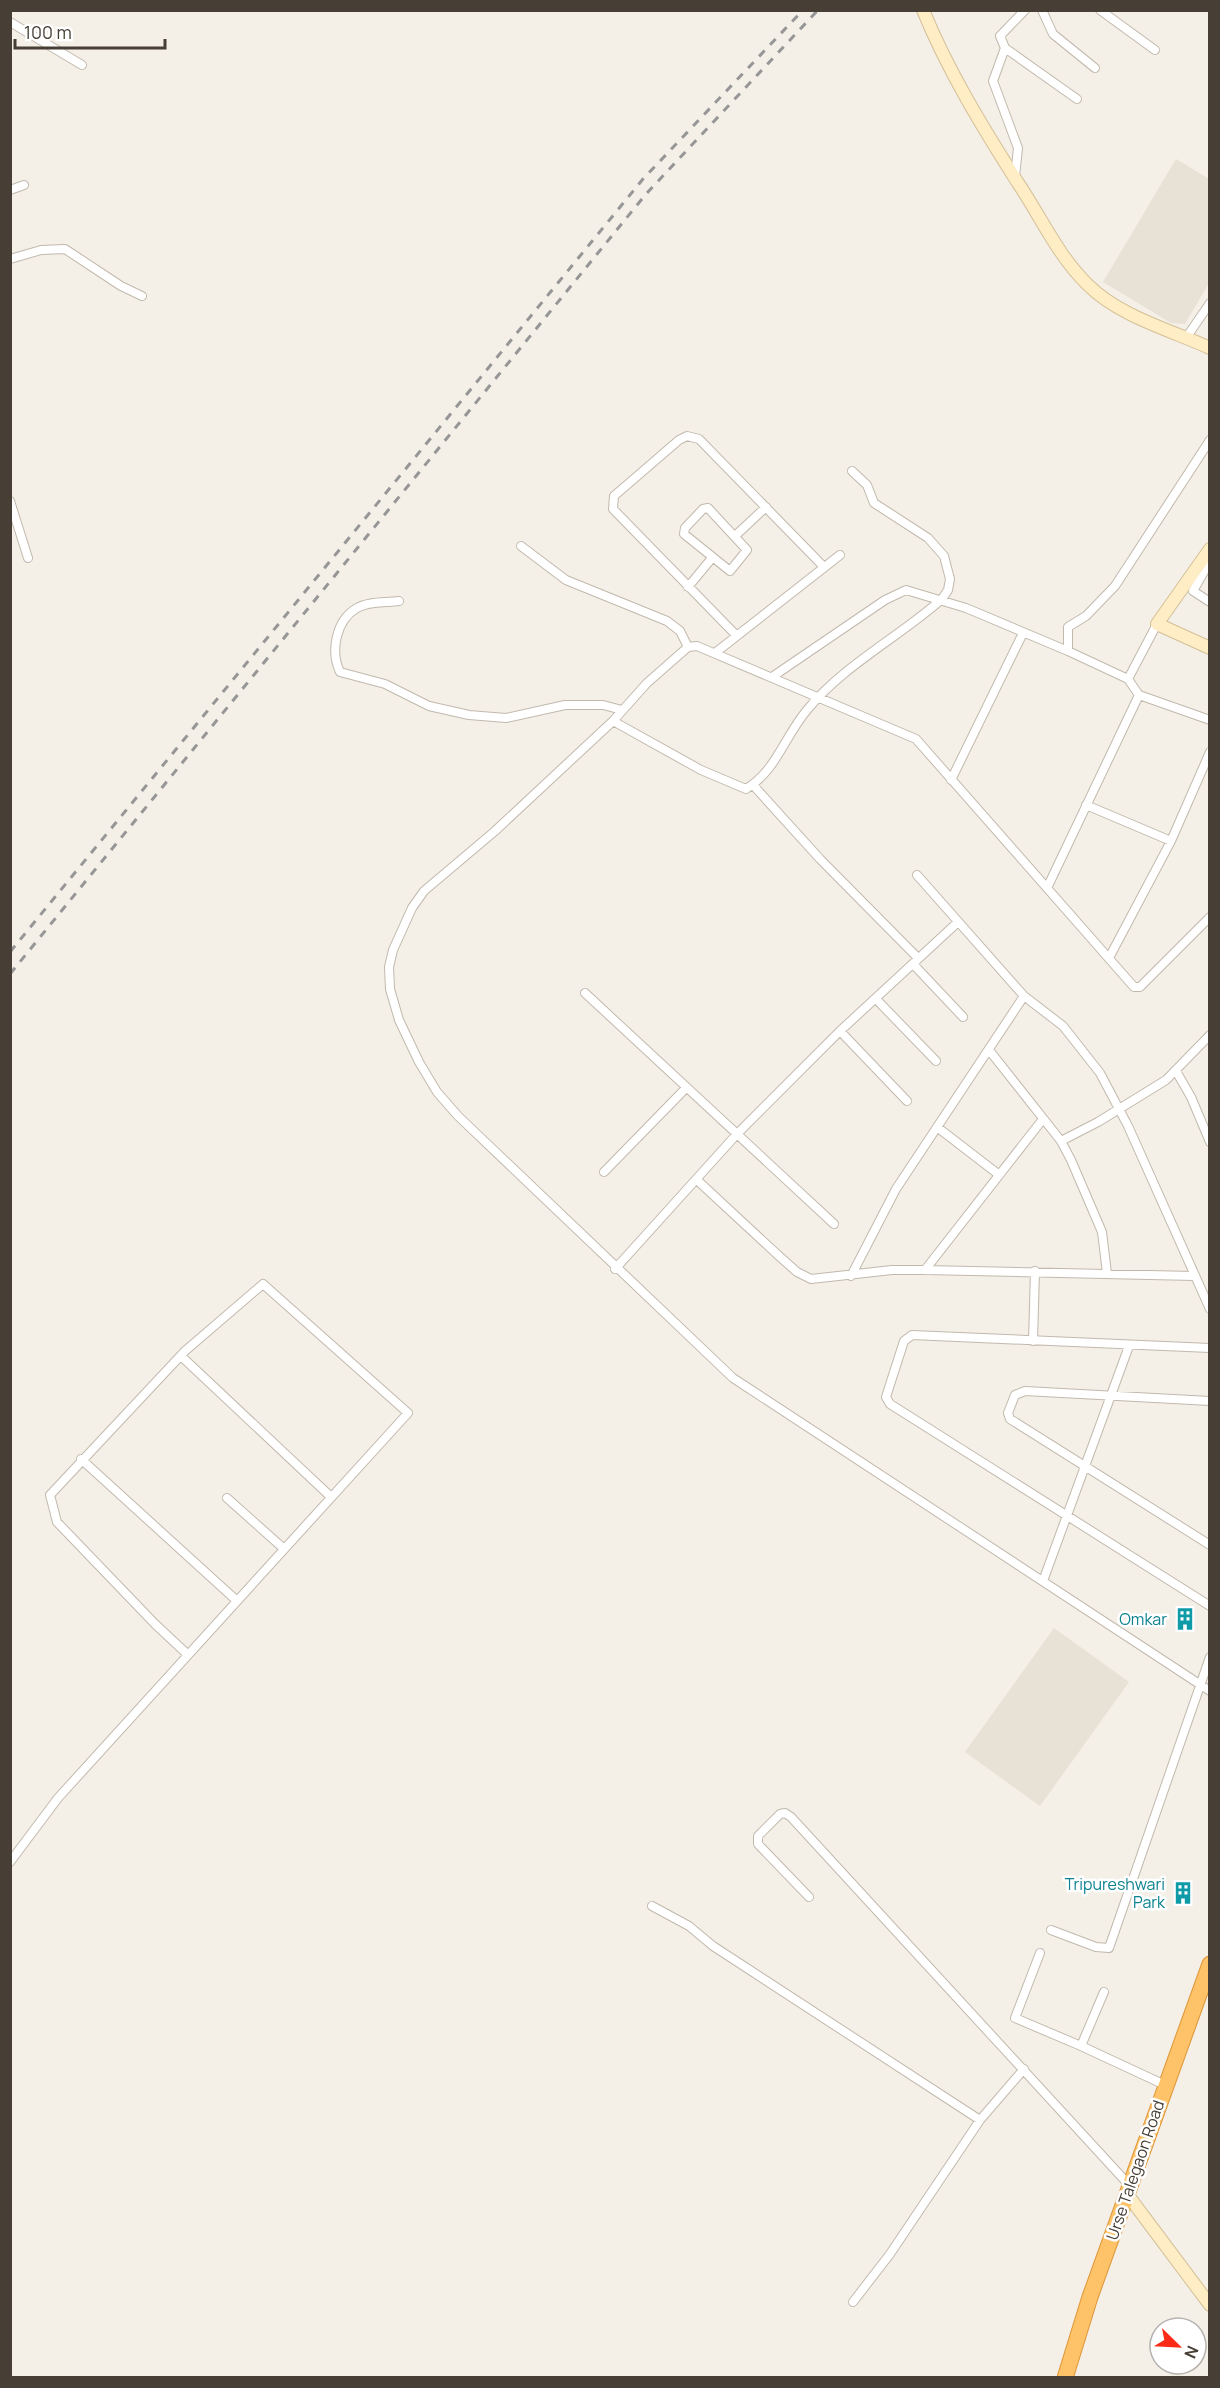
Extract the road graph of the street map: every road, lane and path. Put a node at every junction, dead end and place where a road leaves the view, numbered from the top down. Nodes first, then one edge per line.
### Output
1 (923, 10) edge
2 (929, 10) edge
3 (1025, 10) edge
4 (1042, 10) edge
5 (1100, 10) edge
6 (10, 22) edge
7 (1005, 48) junction
8 (1155, 50) dead end
9 (82, 65) dead end
10 (1095, 68) dead end
11 (1077, 99) dead end
12 (1017, 179) junction
13 (24, 185) dead end
14 (10, 190) edge
15 (10, 259) edge
16 (142, 296) dead end
17 (1209, 303) edge
18 (1186, 338) junction
19 (1209, 348) edge
20 (1209, 440) edge
21 (852, 471) dead end
22 (10, 501) edge
23 (766, 507) junction
24 (735, 536) junction
25 (521, 546) dead end
26 (1209, 549) edge
27 (840, 555) dead end
28 (28, 558) dead end
29 (712, 558) junction
30 (1209, 561) edge
31 (824, 567) junction
32 (688, 587) junction
33 (942, 599) junction
34 (399, 602) dead end
35 (1209, 602) edge
36 (1157, 624) junction
37 (1023, 633) junction
38 (736, 635) junction
39 (688, 647) junction
40 (1209, 648) edge
41 (1068, 651) junction
42 (715, 653) junction
43 (772, 677) junction
44 (1128, 679) junction
45 (1139, 695) junction
46 (820, 696) junction
47 (622, 710) junction
48 (1209, 720) edge
49 (613, 721) junction
50 (1209, 752) edge
51 (951, 780) junction
52 (753, 784) junction
53 (1086, 805) junction
54 (1171, 841) junction
55 (917, 875) dead end
56 (1048, 886) junction
57 (1209, 917) edge
58 (958, 922) junction
59 (1109, 958) junction
60 (916, 961) junction
61 (585, 993) dead end
62 (1024, 996) junction
63 (876, 999) junction
64 (963, 1017) dead end
65 (840, 1031) junction
66 (1209, 1035) edge
67 (988, 1050) junction
68 (936, 1061) dead end
69 (1176, 1071) junction
70 (686, 1088) junction
71 (907, 1101) dead end
72 (1119, 1109) junction
73 (1043, 1119) junction
74 (937, 1126) junction
75 (737, 1134) junction
76 (1061, 1141) junction
77 (1209, 1142) edge
78 (604, 1172) dead end
79 (999, 1174) junction
80 (698, 1180) junction
81 (834, 1224) dead end
82 (615, 1269) junction
83 (925, 1270) junction
84 (1035, 1271) junction
85 (1107, 1273) junction
86 (1194, 1275) junction
87 (851, 1276) junction
88 (1209, 1309) edge
89 (1033, 1341) junction
90 (1129, 1346) junction
91 (1209, 1348) edge
92 (181, 1356) junction
93 (1111, 1397) junction
94 (1209, 1401) edge
95 (81, 1459) junction
96 (1085, 1467) junction
97 (330, 1496) junction
98 (227, 1498) dead end
99 (1067, 1516) junction
100 (1209, 1545) edge
101 (283, 1548) junction
102 (1043, 1581) junction
103 (236, 1600) junction
104 (1209, 1606) edge
105 (186, 1653) junction
106 (1209, 1657) edge
107 (1200, 1685) junction
108 (1209, 1691) edge
109 (10, 1862) edge
110 (809, 1897) dead end
111 (652, 1906) dead end
112 (1051, 1930) dead end
113 (1040, 1953) dead end
114 (1209, 1964) edge
115 (1104, 1992) dead end
116 (1082, 2046) junction
117 (1024, 2069) junction
118 (1165, 2085) junction
119 (980, 2120) junction
120 (1128, 2190) junction
121 (853, 2302) dead end
122 (1209, 2305) edge
123 (1065, 2378) edge

1 - 12 street
2 - 12 street
3 - 7 street
4 - 10 street
5 - 8 street
6 - 9 street
7 - 11 street
7 - 12 street
12 - 18 street
13 - 14 street
15 - 16 street
17 - 18 street
18 - 19 street
20 - 41 street
21 - 33 street
22 - 28 street
23 - 24 street
23 - 31 street
23 - 32 street
24 - 29 street
24 - 29 street
25 - 39 street
26 - 36 street
27 - 31 street
29 - 32 street
30 - 35 street
31 - 38 street
32 - 38 street
33 - 37 street
33 - 43 street
33 - 46 street
34 - 47 street
36 - 40 street
36 - 44 street
37 - 41 street
37 - 51 street
38 - 42 street
39 - 42 street
39 - 47 street
41 - 44 street
42 - 43 street
43 - 46 street
44 - 45 street
45 - 48 street
45 - 53 street
46 - 51 street
46 - 52 street
47 - 49 street
49 - 52 street
49 - 82 street
50 - 54 street
51 - 56 street
52 - 60 street
53 - 54 street
53 - 56 street
54 - 59 street
55 - 58 street
56 - 59 street
57 - 59 street
58 - 60 street
58 - 62 street
60 - 63 street
60 - 64 street
61 - 70 street
62 - 67 street
62 - 72 street
63 - 65 street
63 - 68 street
65 - 71 street
65 - 75 street
66 - 69 street
67 - 73 street
67 - 74 street
69 - 72 street
69 - 77 street
70 - 75 street
70 - 78 street
72 - 76 street
72 - 86 street
73 - 76 street
73 - 79 street
74 - 79 street
74 - 87 street
75 - 80 street
75 - 81 street
76 - 85 street
79 - 83 street
80 - 82 street
80 - 87 street
82 - 102 street
83 - 84 street
83 - 87 street
84 - 85 street
84 - 89 street
85 - 86 street
86 - 88 street
89 - 90 street
89 - 99 street
90 - 91 street
90 - 93 street
92 - 95 street
92 - 97 street
92 - 97 street
93 - 94 street
93 - 96 street
93 - 96 street
95 - 103 street
95 - 105 street
96 - 99 street
96 - 100 street
97 - 101 street
98 - 101 street
99 - 102 street
99 - 104 street
101 - 103 street
102 - 107 street
103 - 105 street
105 - 109 street
106 - 107 street
107 - 108 street
107 - 112 street
110 - 117 street
111 - 119 street
113 - 116 street
114 - 118 highway, Urse Talegaon Road
115 - 116 street
116 - 118 street
117 - 119 street
117 - 120 street
118 - 120 highway, Urse Talegaon Road
119 - 121 street
120 - 122 street
120 - 123 highway, Urse Talegaon Road

